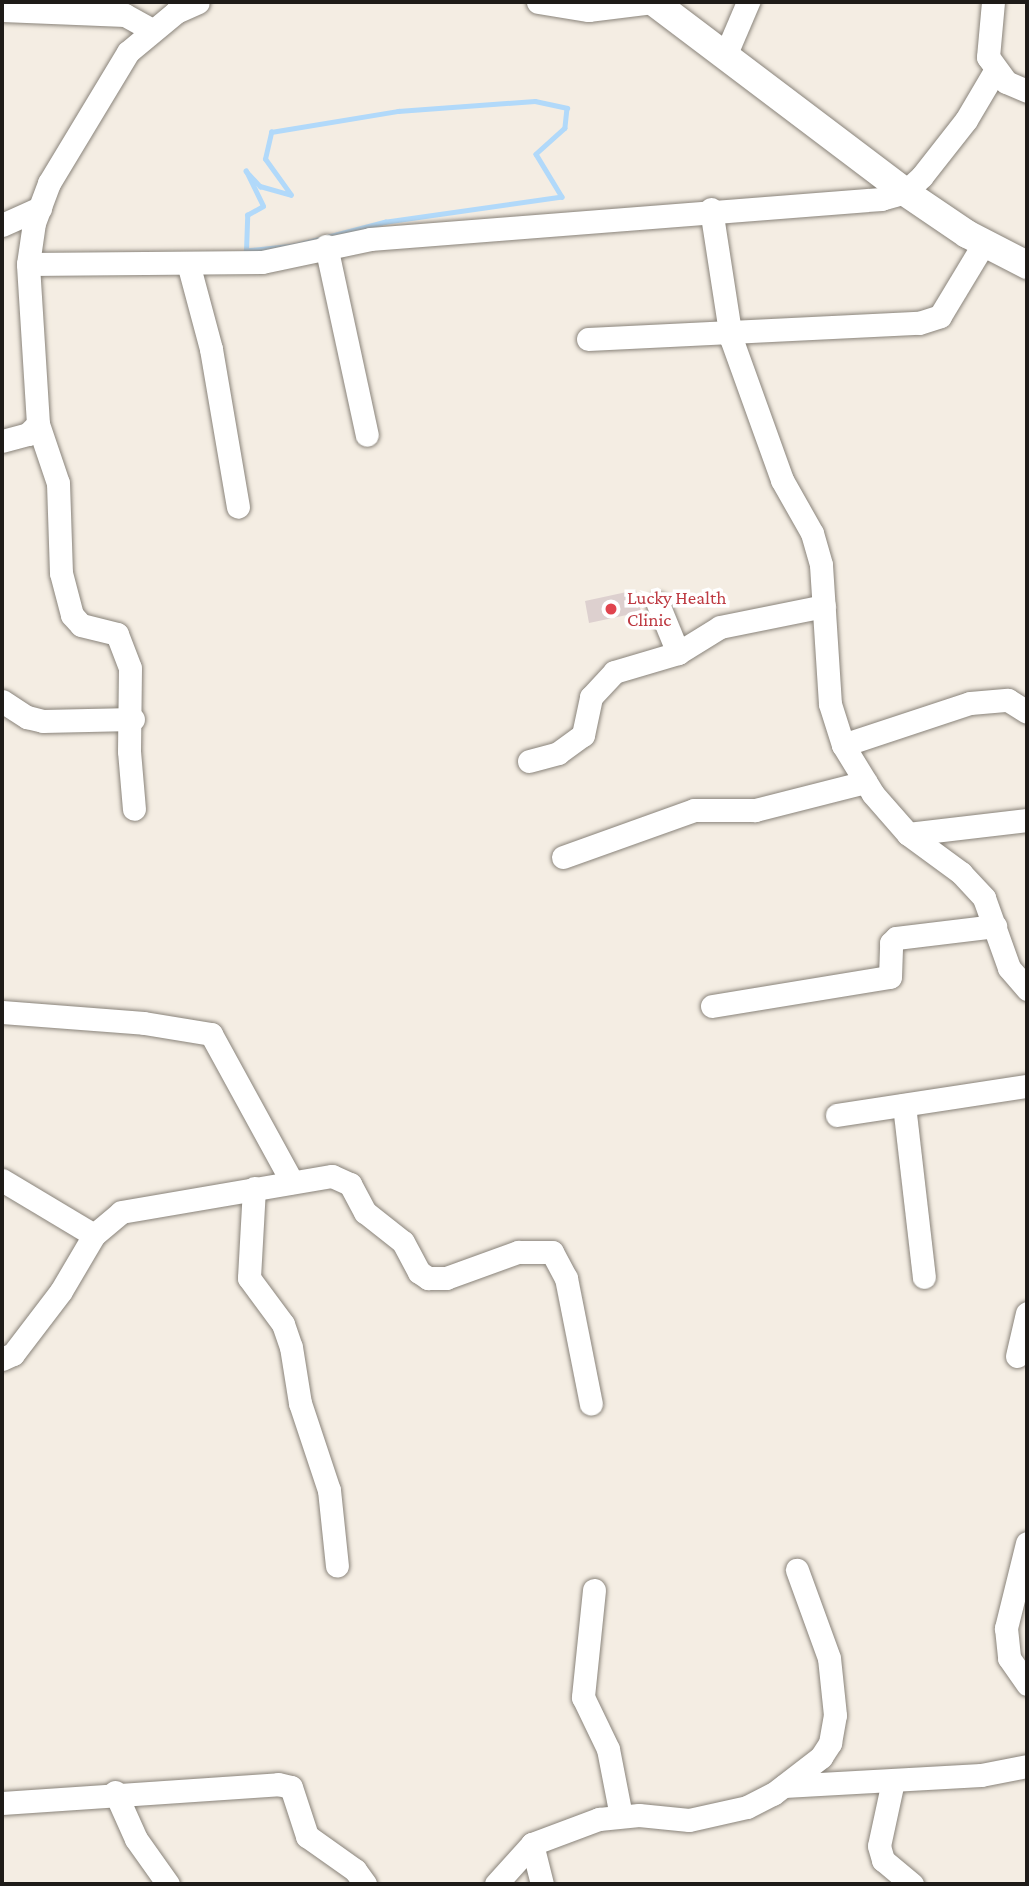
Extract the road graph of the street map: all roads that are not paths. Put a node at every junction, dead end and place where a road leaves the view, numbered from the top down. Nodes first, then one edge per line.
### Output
1 (198, 2) edge
2 (538, 2) edge
3 (654, 2) edge
4 (748, 2) edge
5 (993, 2) edge
6 (2, 10) edge
7 (152, 30) junction
8 (725, 56) junction
9 (995, 71) junction
10 (1027, 92) edge
11 (905, 192) junction
12 (40, 208) junction
13 (710, 209) junction
14 (2, 225) edge
15 (984, 243) junction
16 (326, 246) junction
17 (188, 263) junction
18 (27, 264) junction
19 (1027, 265) edge
20 (729, 330) junction
21 (587, 338) dead end
22 (38, 424) junction
23 (367, 435) dead end
24 (2, 441) edge
25 (238, 507) dead end
26 (658, 604) dead end
27 (824, 606) junction
28 (678, 653) junction
29 (2, 701) edge
30 (1027, 712) edge
31 (133, 719) junction
32 (843, 745) junction
33 (529, 761) dead end
34 (866, 782) junction
35 (134, 809) dead end
36 (1027, 820) edge
37 (908, 834) junction
38 (563, 858) dead end
39 (995, 926) junction
40 (1027, 989) edge
41 (712, 1006) dead end
42 (2, 1012) edge
43 (1027, 1086) edge
44 (904, 1105) junction
45 (837, 1115) dead end
46 (2, 1180) edge
47 (292, 1182) junction
48 (254, 1188) junction
49 (94, 1234) junction
50 (924, 1277) dead end
51 (1027, 1313) edge
52 (1017, 1356) dead end
53 (2, 1359) edge
54 (591, 1404) dead end
55 (1027, 1543) edge
56 (337, 1566) dead end
57 (797, 1570) dead end
58 (594, 1590) dead end
59 (1027, 1684) edge
60 (1027, 1766) edge
61 (893, 1781) junction
62 (784, 1786) junction
63 (115, 1792) junction
64 (2, 1803) edge
65 (621, 1816) junction
66 (532, 1844) junction
67 (168, 1884) edge
68 (365, 1884) edge
69 (496, 1884) edge
70 (542, 1884) edge
71 (912, 1884) edge

1 - 7 street
2 - 3 street
3 - 8 main road
4 - 8 street
5 - 9 street
6 - 7 street
7 - 12 street
8 - 11 main road
9 - 10 street
9 - 11 street
11 - 13 street
11 - 15 main road
12 - 14 street
12 - 18 street
13 - 16 street
13 - 20 street
15 - 19 main road
15 - 20 street
16 - 17 street
16 - 23 street
17 - 18 street
17 - 25 street
18 - 22 street
20 - 21 street
20 - 27 street
22 - 24 street
22 - 31 street
26 - 28 street
27 - 28 street
27 - 32 street
28 - 33 street
29 - 31 street
30 - 32 street
31 - 35 street
32 - 34 street
34 - 37 street
34 - 38 street
36 - 37 street
37 - 39 street
39 - 40 street
39 - 41 street
42 - 47 street
43 - 44 street
44 - 45 street
44 - 50 street
46 - 49 street
47 - 48 street
47 - 54 street
48 - 49 street
48 - 56 street
49 - 53 street
51 - 52 street
55 - 59 street
57 - 62 street
58 - 65 street
60 - 61 street
61 - 62 street
61 - 71 street
62 - 65 street
63 - 64 street
63 - 67 street
63 - 68 street
65 - 66 street
66 - 69 street
66 - 70 street

